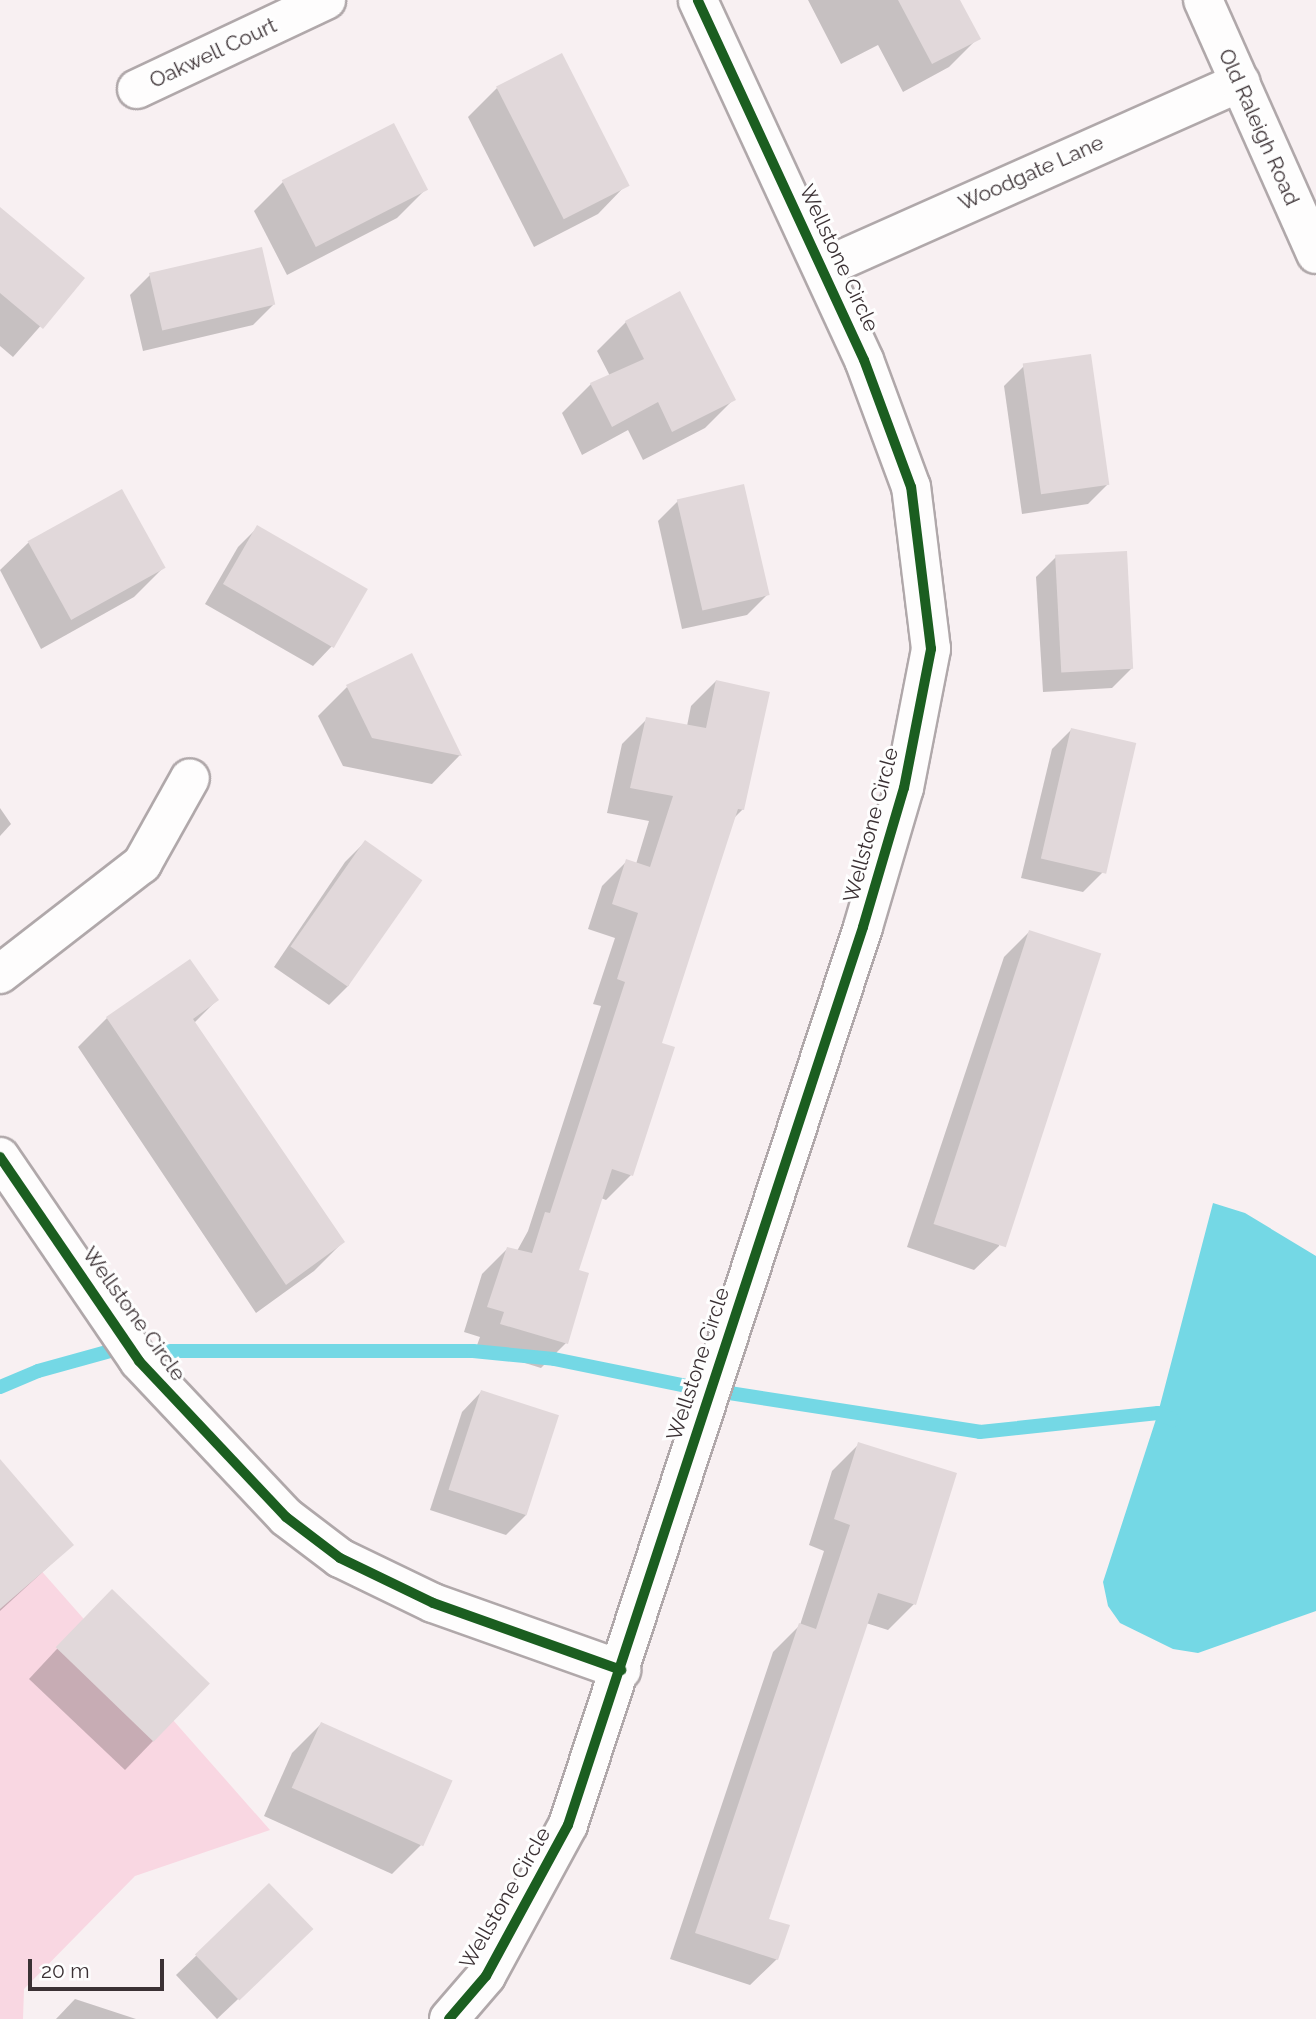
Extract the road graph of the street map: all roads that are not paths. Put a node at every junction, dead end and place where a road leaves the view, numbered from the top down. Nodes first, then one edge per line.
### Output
1 (326, 0) edge
2 (698, 0) edge
3 (1203, 0) edge
4 (1240, 82) junction
5 (137, 89) dead end
6 (1316, 254) edge
7 (823, 268) junction
8 (190, 778) dead end
9 (0, 974) edge
10 (0, 1157) edge
11 (621, 1670) junction
12 (449, 2019) edge

1 - 5 street, Oakwell Court
2 - 7 street, Wellstone Circle
3 - 4 street, Old Raleigh Road
4 - 6 street, Old Raleigh Road
4 - 7 street, Woodgate Lane
7 - 11 street, Wellstone Circle
8 - 9 street
10 - 11 street, Wellstone Circle
11 - 12 street, Wellstone Circle

